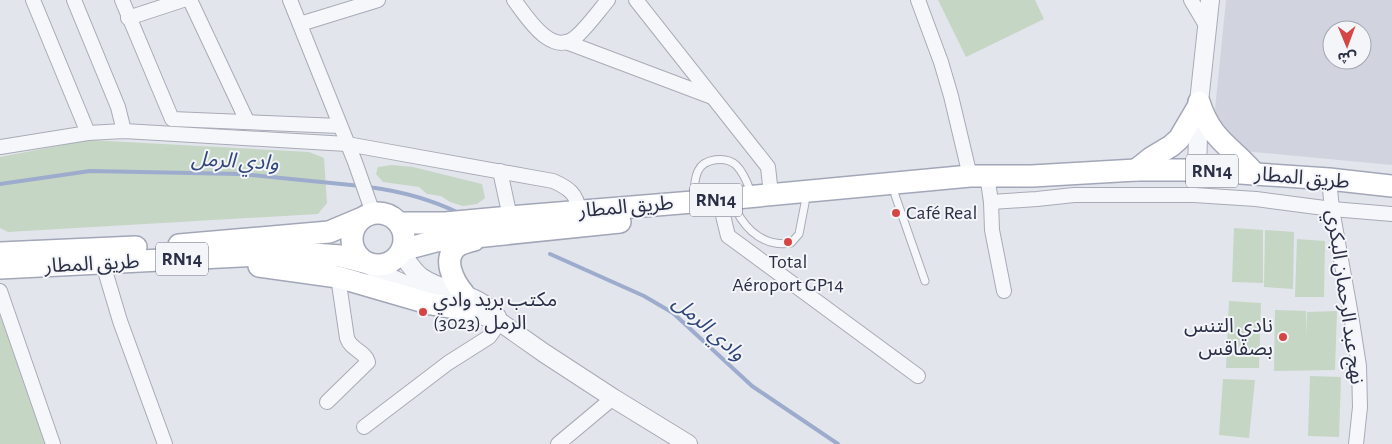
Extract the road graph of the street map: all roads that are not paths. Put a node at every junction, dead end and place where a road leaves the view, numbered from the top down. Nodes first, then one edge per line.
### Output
1 (34, 0) edge
2 (74, 0) edge
3 (122, 0) edge
4 (183, 0) edge
5 (190, 0) edge
6 (290, 0) edge
7 (378, 0) edge
8 (514, 0) edge
9 (608, 0) edge
10 (636, 0) edge
11 (918, 0) edge
12 (1191, 0) edge
13 (1210, 0) edge
14 (128, 18) junction
15 (300, 24) junction
16 (1207, 27) junction
17 (566, 42) junction
18 (712, 97) junction
19 (1199, 104) junction
20 (172, 119) junction
21 (247, 121) junction
22 (340, 126) junction
23 (124, 131) junction
24 (88, 133) junction
25 (171, 134) junction
26 (347, 144) junction
27 (0, 147) edge
28 (1136, 170) junction
29 (1197, 170) junction
30 (500, 171) junction
31 (1254, 173) junction
32 (1330, 179) junction
33 (984, 185) junction
34 (1392, 186) edge
35 (895, 195) junction
36 (693, 202) junction
37 (740, 202) junction
38 (805, 203) junction
39 (1332, 209) junction
40 (579, 211) junction
41 (1392, 214) edge
42 (367, 216) junction
43 (510, 217) junction
44 (399, 223) junction
45 (485, 236) junction
46 (402, 251) junction
47 (0, 252) edge
48 (167, 260) junction
49 (365, 263) junction
50 (103, 264) junction
51 (0, 268) edge
52 (338, 277) junction
53 (925, 281) dead end
54 (0, 291) edge
55 (1004, 291) dead end
56 (466, 302) junction
57 (500, 322) junction
58 (918, 376) dead end
59 (613, 398) junction
60 (327, 402) dead end
61 (364, 427) dead end
62 (680, 442) edge
63 (53, 444) edge
64 (165, 444) edge
65 (558, 444) edge
66 (1356, 444) edge

1 - 24 street
2 - 23 street
3 - 14 street
4 - 14 street
5 - 21 street
6 - 15 street
7 - 15 street
8 - 17 street
9 - 17 street
10 - 18 street
11 - 33 street
12 - 16 street
13 - 16 street
14 - 20 street
15 - 22 street
16 - 19 street
17 - 18 street
18 - 37 street
19 - 28 main road
19 - 29 street
19 - 31 main road
20 - 21 street
20 - 25 street
21 - 22 street
22 - 26 street
23 - 24 street
23 - 25 street
24 - 27 street
25 - 26 street
26 - 30 street
26 - 42 street
28 - 29 main road, طريق المطار / RN14
28 - 33 main road, طريق المطار / RN14
29 - 31 main road, طريق المطار / RN14
30 - 40 street
30 - 43 street
31 - 32 main road, طريق المطار / RN14
32 - 34 main road, طريق المطار / RN14
32 - 39 street, نهج عبد الرحمان البكري
33 - 35 main road, طريق المطار / RN14
33 - 37 main road, طريق المطار / RN14
33 - 39 street
33 - 55 street
35 - 38 main road, طريق المطار / RN14
35 - 53 lane
36 - 37 main road, طريق المطار / RN14
36 - 37 lane
36 - 40 main road, طريق المطار / RN14
37 - 38 main road, طريق المطار / RN14
37 - 38 lane
37 - 45 main road, طريق المطار / RN14
37 - 58 street
39 - 41 street
39 - 66 street, نهج عبد الرحمان البكري
40 - 43 main road, طريق المطار / RN14
42 - 44 main road, RN14
42 - 47 main road, طريق المطار / RN14
42 - 49 main road
43 - 44 main road, طريق المطار / RN14
44 - 46 main road
45 - 46 main road, طريق المطار / RN14
45 - 56 main road
46 - 49 main road, RN14
46 - 56 street
48 - 49 main road, طريق المطار / RN14
48 - 50 main road, طريق المطار / RN14
48 - 52 main road
49 - 56 street
50 - 51 main road, طريق المطار / RN14
50 - 64 street
52 - 56 main road
52 - 60 street
54 - 63 street
56 - 57 street
57 - 59 street
57 - 61 street
59 - 62 street
59 - 65 street

